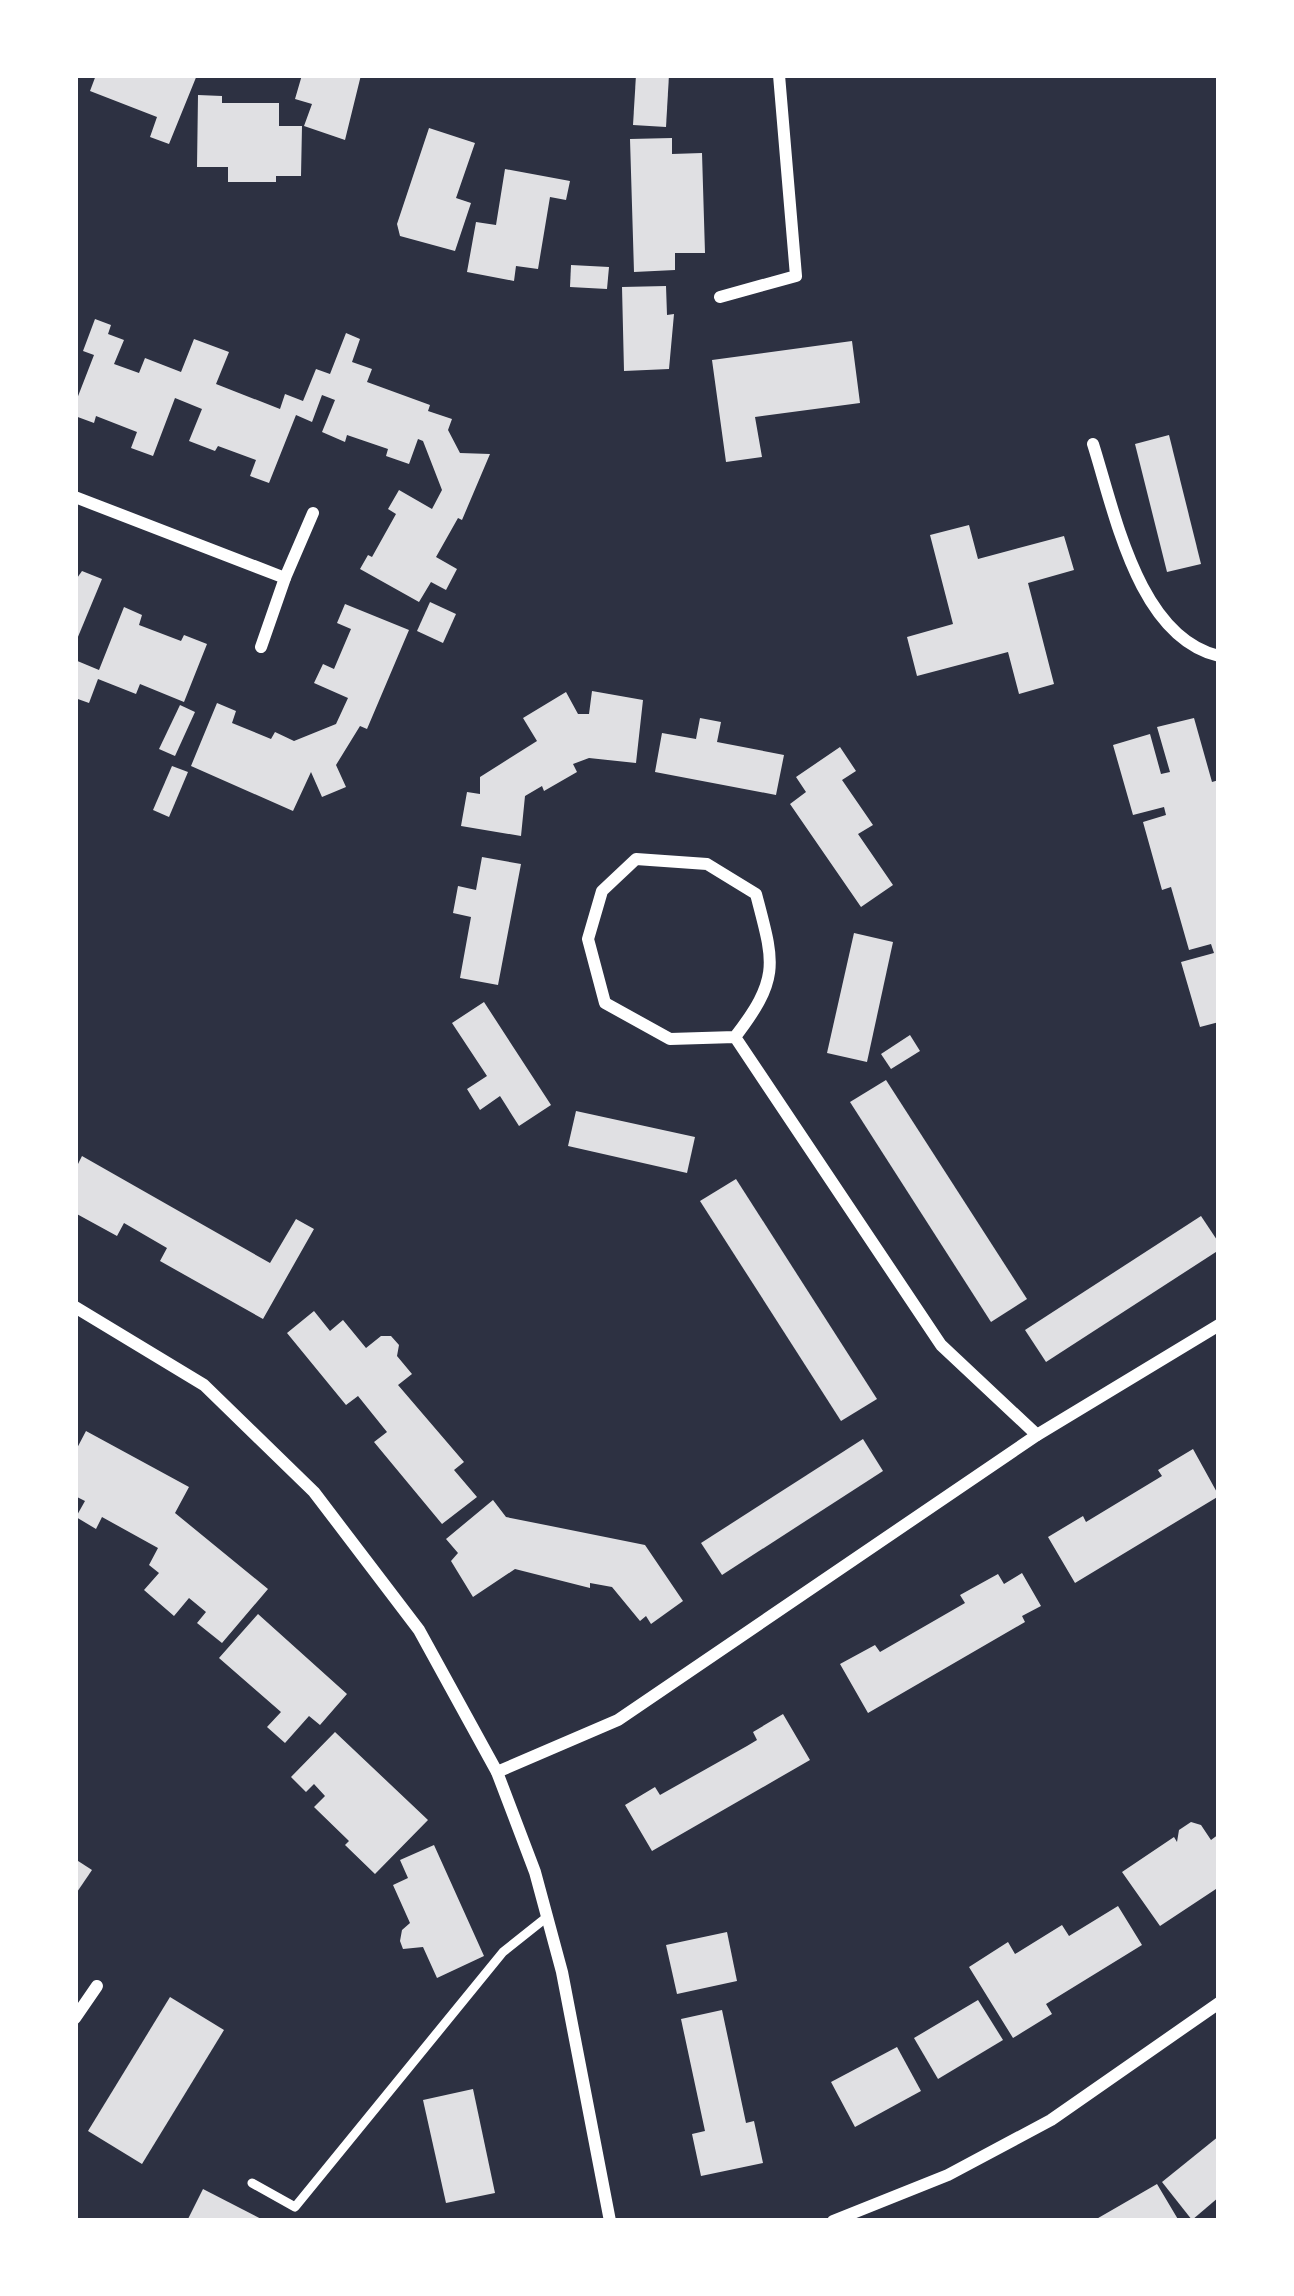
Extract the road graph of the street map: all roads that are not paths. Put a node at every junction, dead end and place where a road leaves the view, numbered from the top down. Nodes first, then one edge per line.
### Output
1 (779, 75) edge
2 (720, 297) dead end
3 (1093, 444) dead end
4 (75, 497) edge
5 (313, 513) dead end
6 (285, 578) junction
7 (261, 647) dead end
8 (1219, 656) edge
9 (735, 1036) junction
10 (75, 1307) edge
11 (1219, 1325) edge
12 (1037, 1435) junction
13 (497, 1772) junction
14 (547, 1917) junction
15 (97, 1986) dead end
16 (1219, 2003) edge
17 (75, 2018) edge
18 (252, 2183) dead end
19 (610, 2221) edge
20 (832, 2221) edge

1 - 2 street
3 - 8 street
4 - 6 street
5 - 6 street
6 - 7 street
9 - 9 street
9 - 12 street
10 - 13 street
11 - 12 street
12 - 13 street
13 - 14 street
14 - 18 lane
14 - 19 street
15 - 17 street
16 - 20 street

